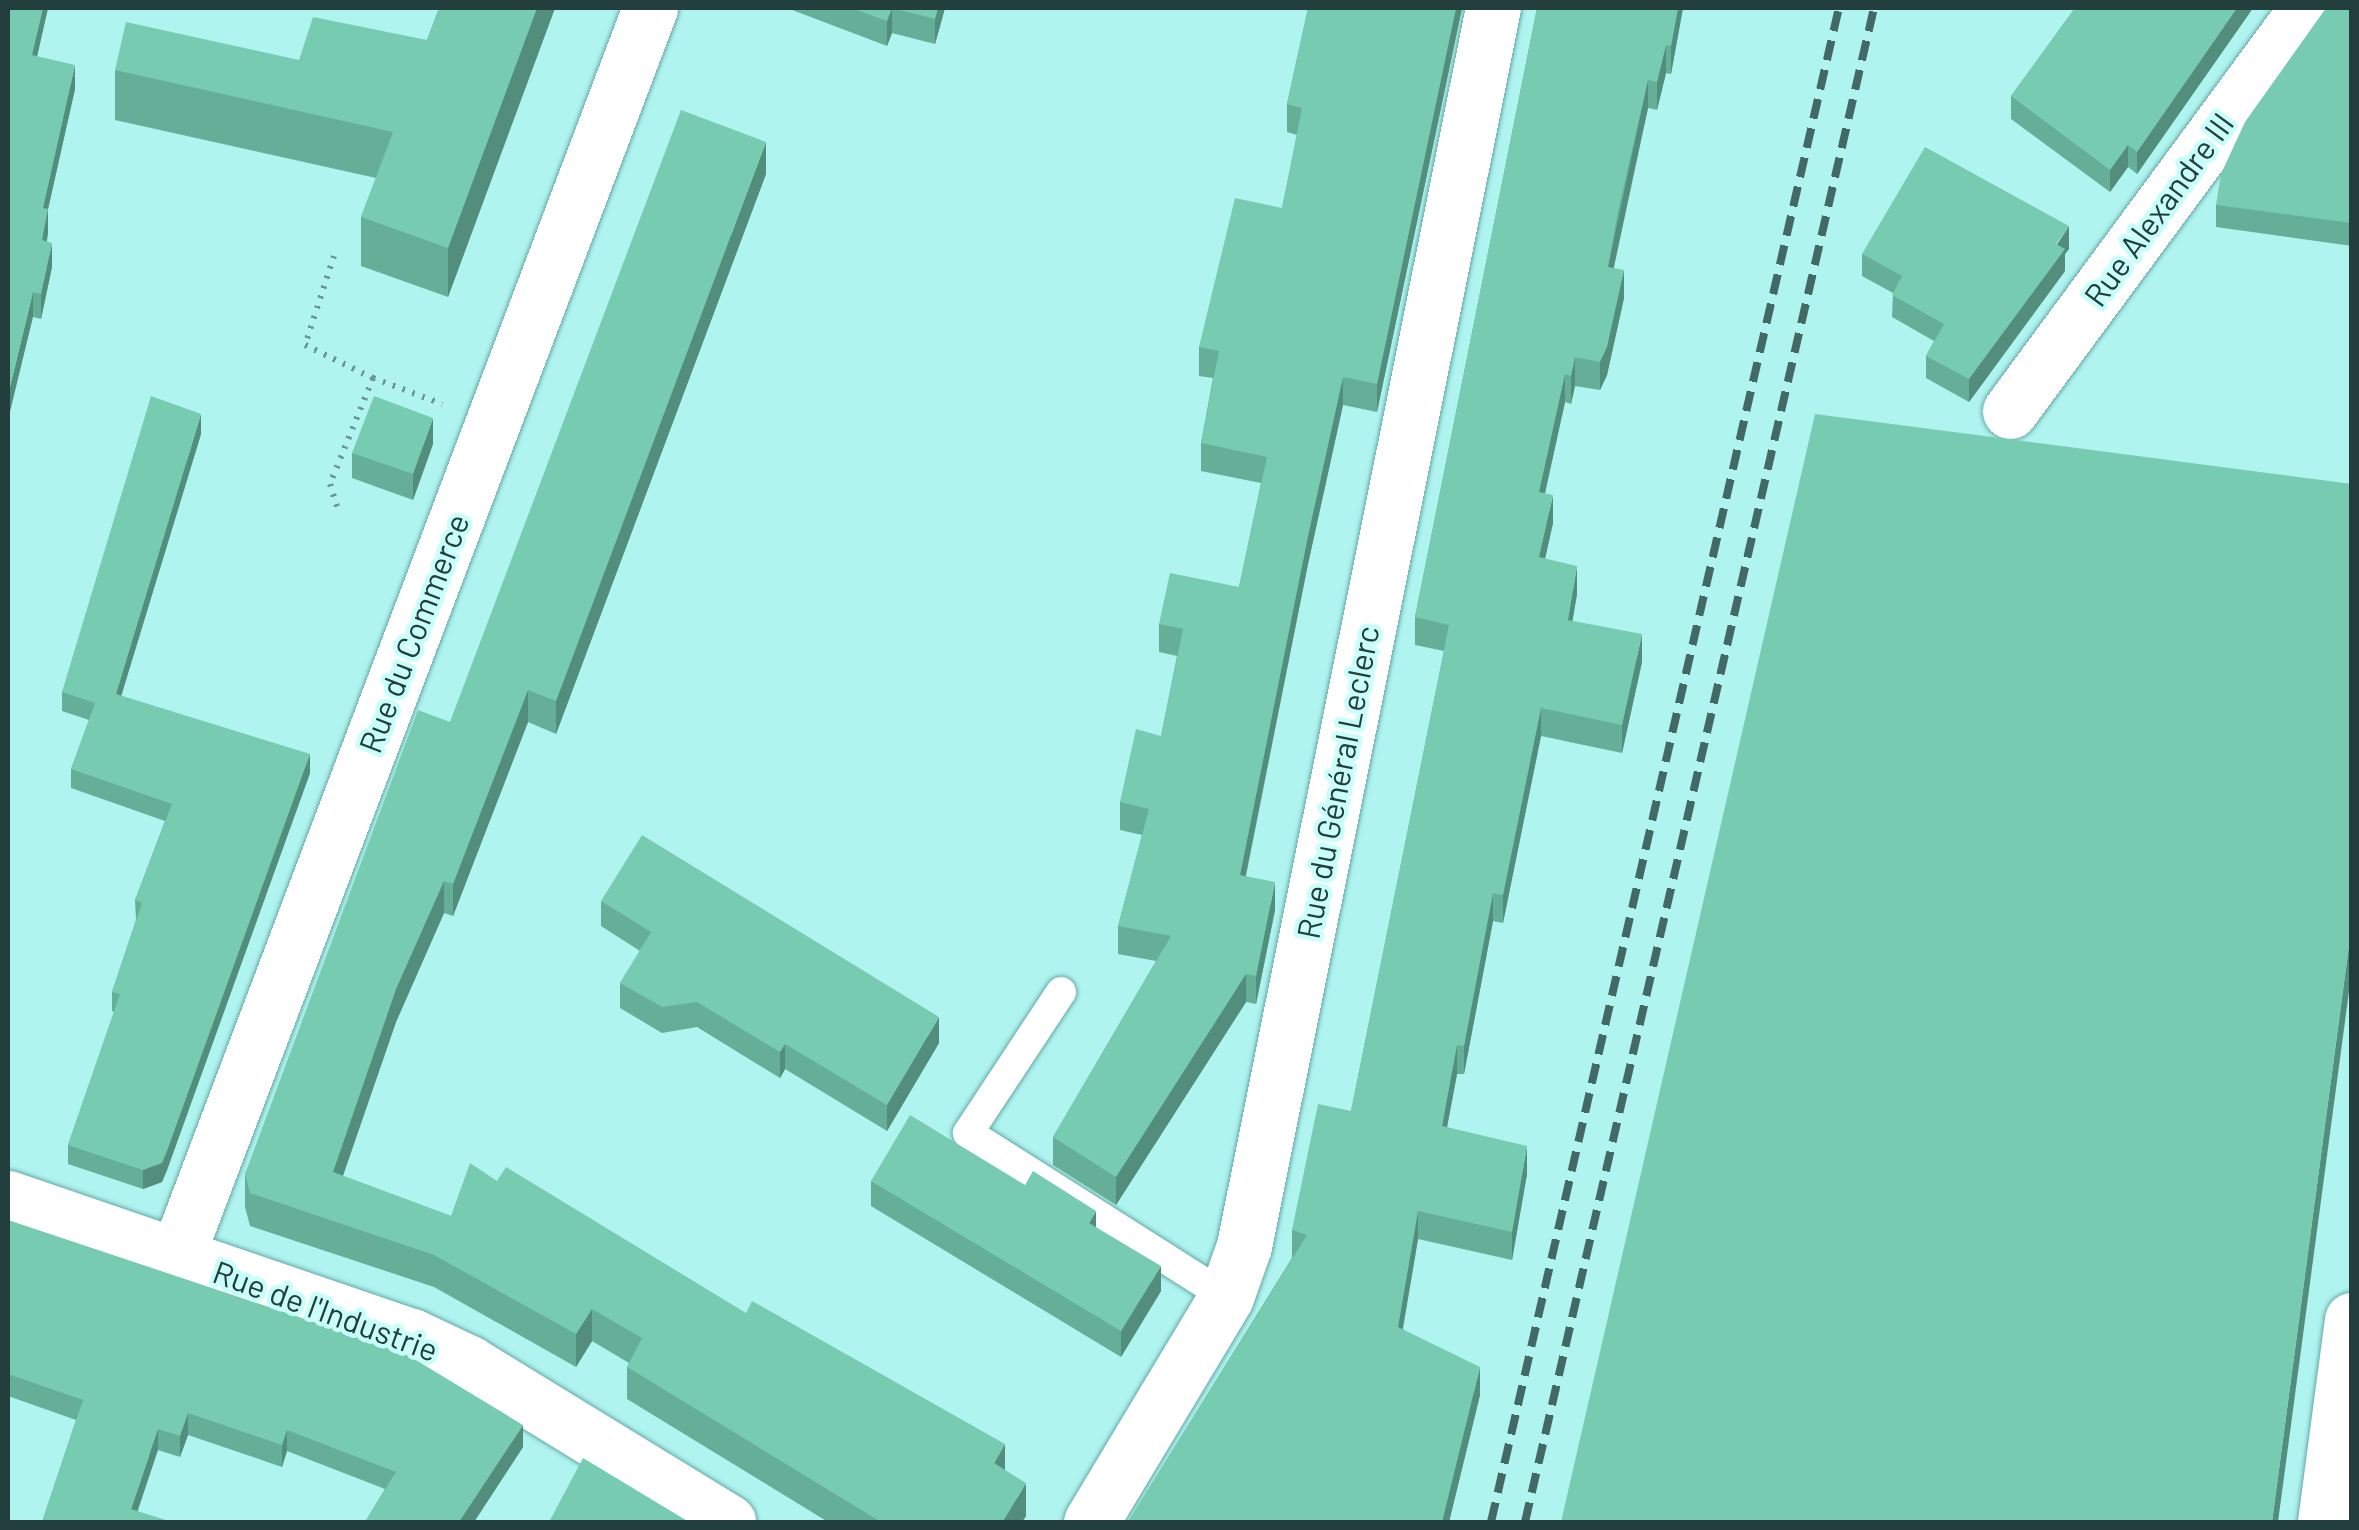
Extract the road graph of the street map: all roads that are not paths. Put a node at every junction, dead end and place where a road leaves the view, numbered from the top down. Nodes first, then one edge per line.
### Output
1 (650, 8) edge
2 (1493, 8) edge
3 (2307, 8) edge
4 (2010, 411) dead end
5 (1061, 992) dead end
6 (8, 1198) edge
7 (176, 1258) junction
8 (1226, 1297) junction
9 (2352, 1320) edge
10 (728, 1522) edge
11 (1091, 1522) edge
12 (2325, 1522) edge

1 - 7 street, Rue du Commerce
2 - 8 street, Rue du Général Leclerc
3 - 4 street, Rue Alexandre III
5 - 8 lane
6 - 7 street, Rue de l'Industrie
7 - 10 street, Rue de l'Industrie
8 - 11 street, Rue du Général Leclerc
9 - 12 street

